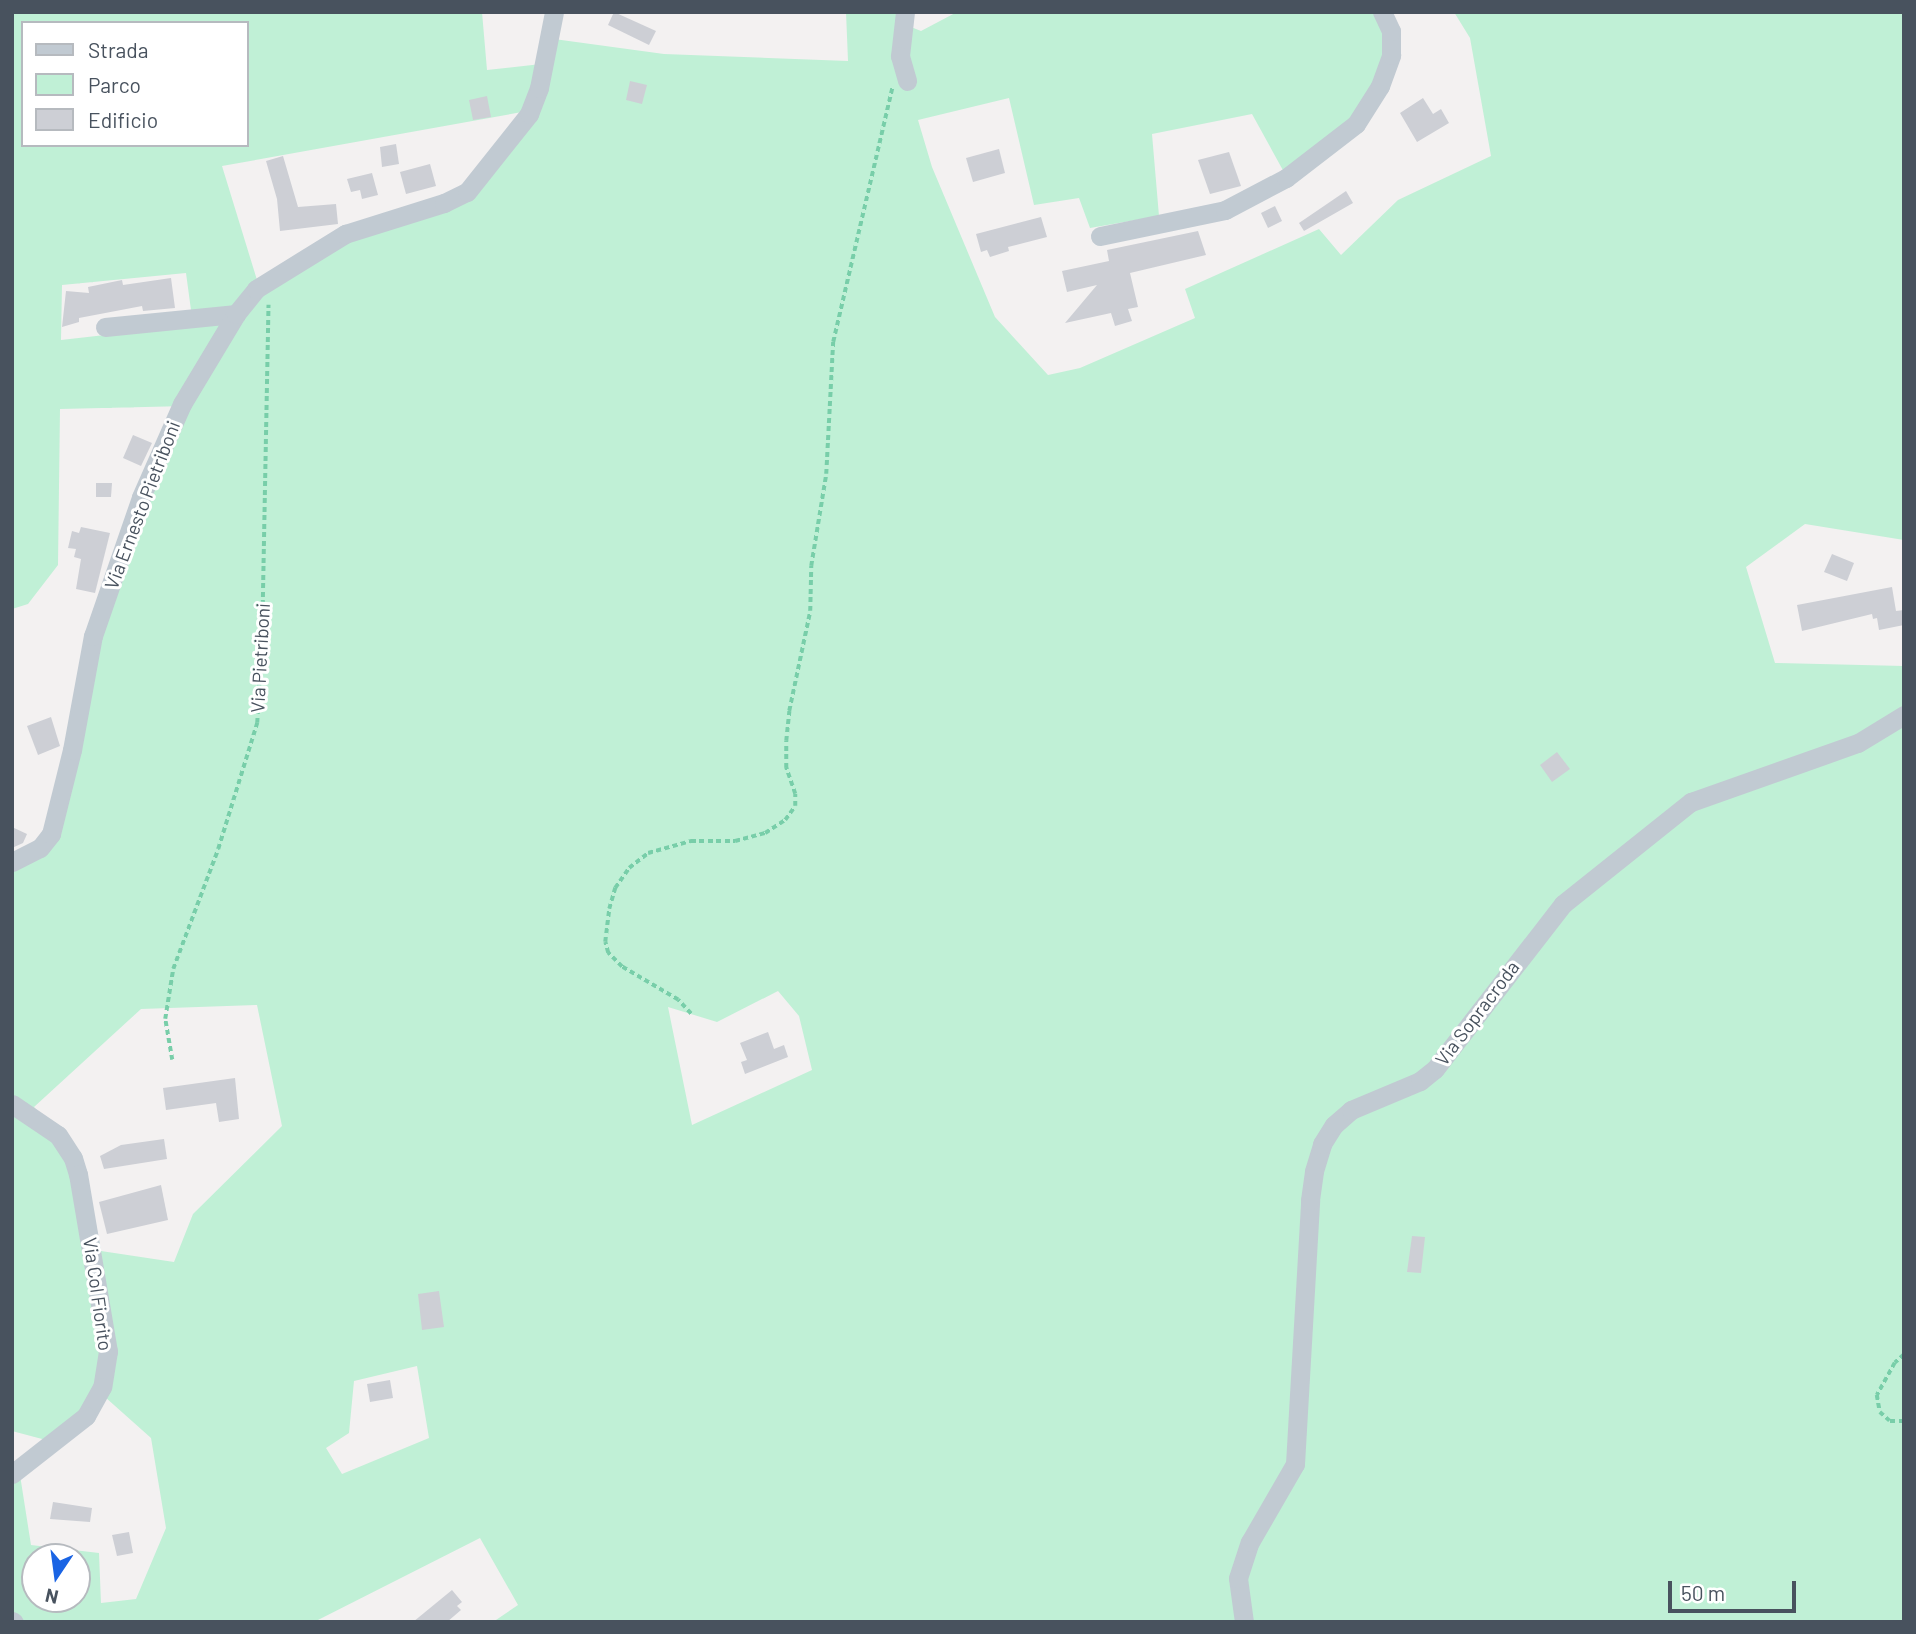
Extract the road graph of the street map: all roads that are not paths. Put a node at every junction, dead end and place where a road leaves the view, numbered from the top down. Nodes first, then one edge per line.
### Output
1 (554, 12) edge
2 (905, 12) edge
3 (1382, 12) edge
4 (907, 81) dead end
5 (1100, 236) dead end
6 (236, 314) junction
7 (105, 327) dead end
8 (1904, 715) edge
9 (12, 862) edge
10 (12, 1104) edge
11 (12, 1474) edge
12 (1244, 1622) edge

1 - 6 street, Via Ernesto Pietriboni
2 - 4 street
3 - 5 street
6 - 7 street
6 - 9 street, Via Ernesto Pietriboni
8 - 12 street, Via Sopracroda
10 - 11 street, Via Col Fiorito

